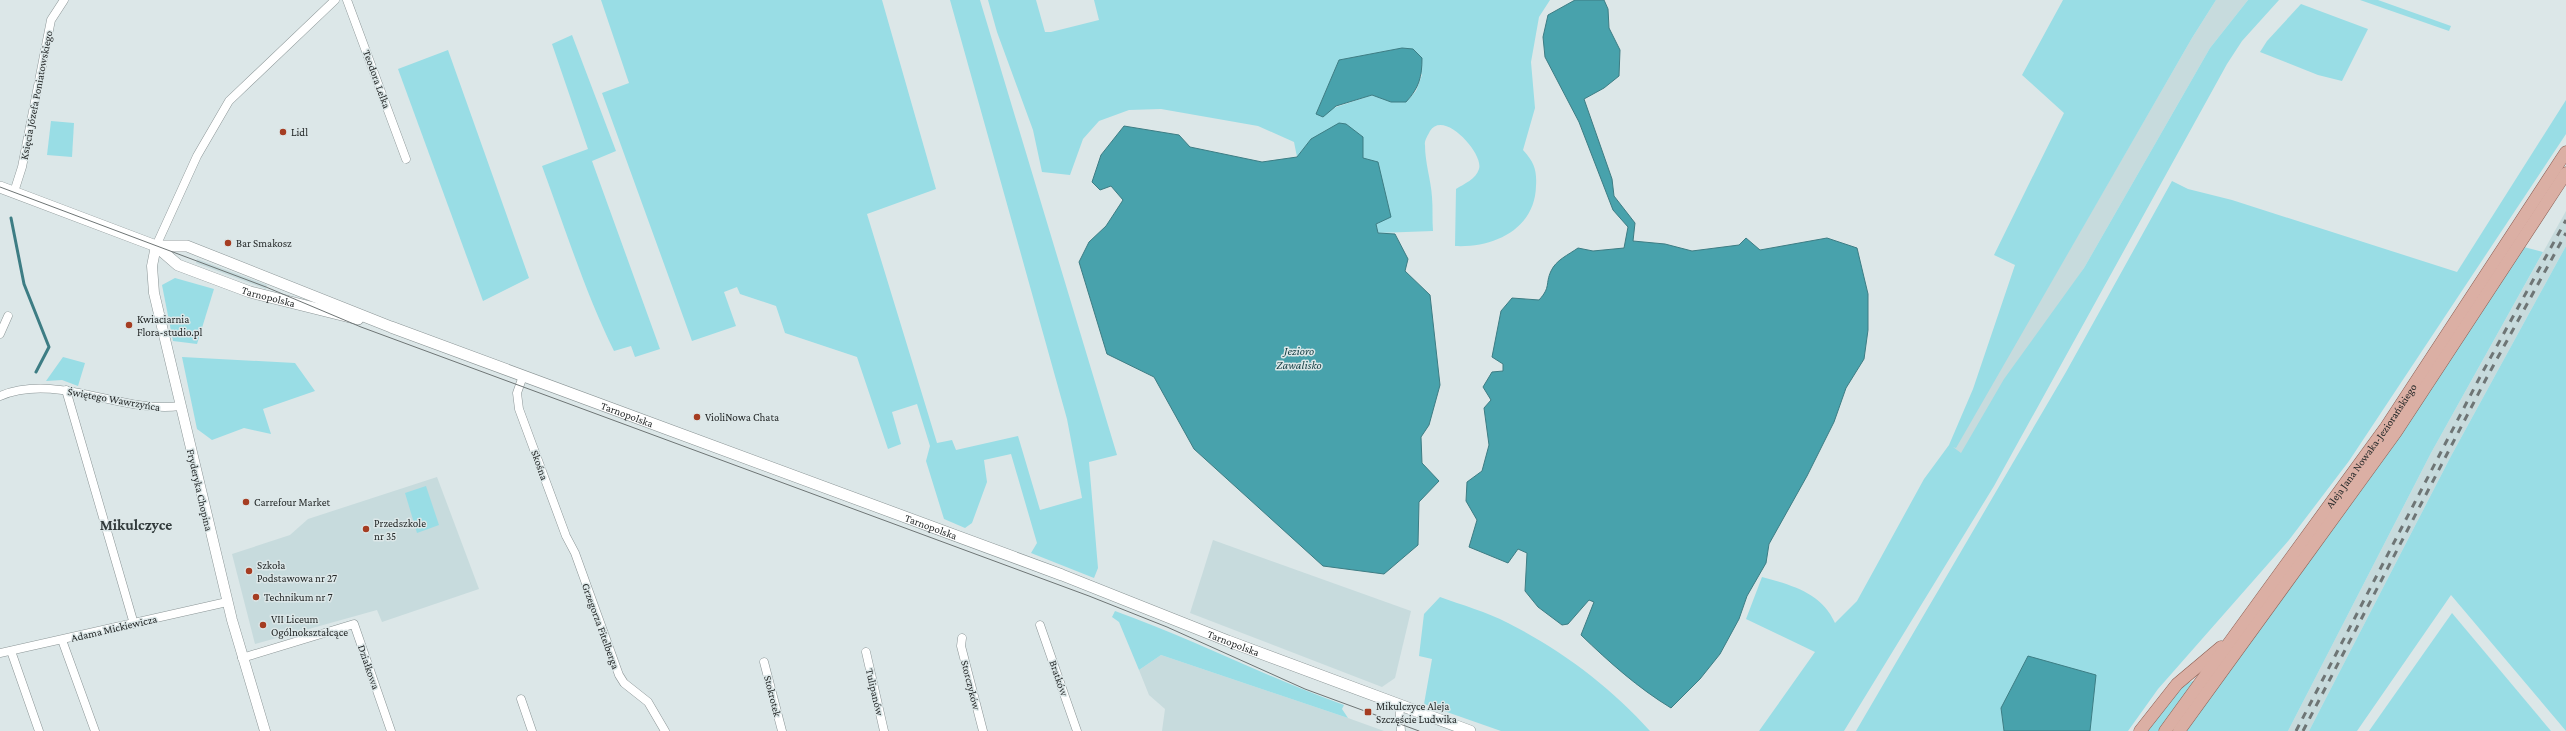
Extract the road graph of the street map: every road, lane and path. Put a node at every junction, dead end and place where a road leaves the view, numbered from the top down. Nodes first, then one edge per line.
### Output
1 (64, 0) edge
2 (335, 0) edge
3 (347, 0) edge
4 (2566, 152) edge
5 (406, 159) dead end
6 (2566, 173) edge
7 (0, 187) edge
8 (14, 192) junction
9 (156, 246) junction
10 (8, 316) dead end
11 (390, 326) junction
12 (0, 334) edge
13 (523, 376) junction
14 (66, 390) junction
15 (0, 396) edge
16 (180, 406) junction
17 (575, 553) joint
18 (227, 602) junction
19 (134, 624) junction
20 (1040, 625) dead end
21 (2238, 632) junction
22 (962, 638) dead end
23 (62, 640) junction
24 (11, 651) junction
25 (866, 652) dead end
26 (0, 653) edge
27 (242, 658) junction
28 (764, 662) dead end
29 (522, 699) dead end
30 (1399, 704) junction
31 (39, 731) edge
32 (95, 731) edge
33 (265, 731) edge
34 (391, 731) edge
35 (532, 731) edge
36 (665, 731) edge
37 (782, 731) edge
38 (884, 731) edge
39 (983, 731) edge
40 (1077, 731) edge
41 (1401, 731) edge
42 (1470, 731) edge
43 (2140, 731) edge
44 (2166, 731) edge
45 (2179, 731) edge

1 - 8 street, Księcia Józefa Poniatowskiego
2 - 9 street
3 - 5 street, Teodora Lelka
4 - 21 main road, Aleja Jana Nowaka-Jeziorańskiego
6 - 45 main road, Aleja Jana Nowaka-Jeziorańskiego
7 - 8 main road, Tarnopolska
8 - 9 main road, Tarnopolska
9 - 11 main road, Tarnopolska
9 - 11 main road, Tarnopolska
9 - 16 street, Fryderyka Chopina
10 - 12 street
11 - 13 main road, Tarnopolska
13 - 17 street, Skośna
13 - 30 main road, Tarnopolska
14 - 15 street, Świętego Wawrzyńca
14 - 16 street, Świętego Wawrzyńca
14 - 19 street
16 - 18 street, Fryderyka Chopina
17 - 36 street, Grzegorza Fitelberga
18 - 19 street, Adama Mickiewicza
18 - 27 street, Fryderyka Chopina
19 - 23 street, Adama Mickiewicza
20 - 40 street, Bratków
21 - 43 main road
21 - 44 main road, Aleja Jana Nowaka-Jeziorańskiego
22 - 39 street, Storczyków
23 - 24 street, Adama Mickiewicza
23 - 32 street
24 - 26 street, Adama Mickiewicza
24 - 31 street
25 - 38 street, Tulipanów
27 - 33 street, Fryderyka Chopina
27 - 34 street, Działkowa
28 - 37 street, Stokrotek
29 - 35 street
30 - 41 street
30 - 42 main road, Tarnopolska

